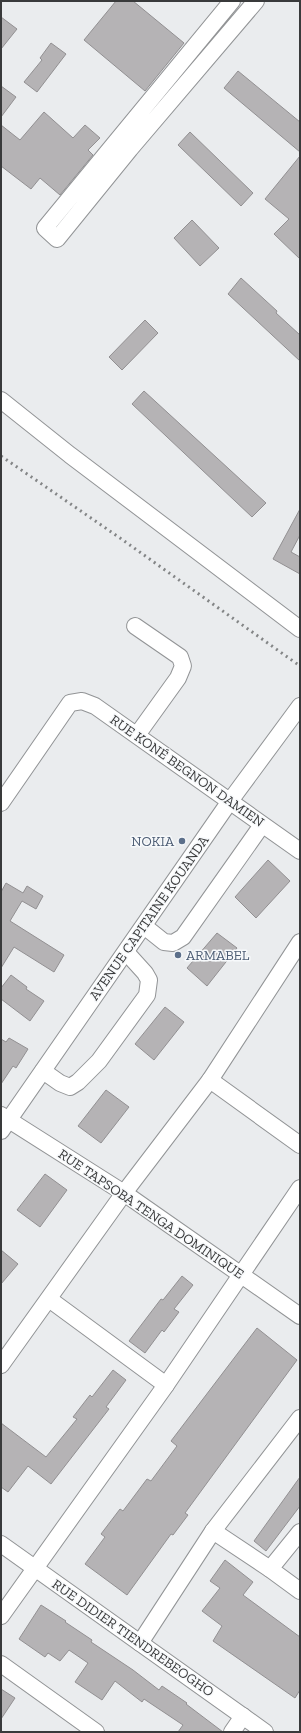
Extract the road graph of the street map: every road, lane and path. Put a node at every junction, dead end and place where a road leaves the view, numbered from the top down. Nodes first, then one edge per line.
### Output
1 (232, 1) edge
2 (256, 1) edge
3 (1, 400) edge
4 (135, 626) dead end
5 (300, 629) edge
6 (299, 710) edge
7 (137, 735) junction
8 (230, 801) junction
9 (1, 803) edge
10 (262, 825) junction
11 (300, 852) edge
12 (144, 926) junction
13 (300, 942) edge
14 (126, 952) junction
15 (43, 1071) junction
16 (210, 1080) junction
17 (4, 1122) edge
18 (300, 1145) edge
19 (300, 1188) edge
20 (124, 1194) junction
21 (241, 1274) junction
22 (49, 1299) junction
23 (300, 1316) edge
24 (1, 1365) edge
25 (166, 1385) junction
26 (300, 1418) edge
27 (213, 1531) junction
28 (300, 1532) edge
29 (1, 1544) edge
30 (35, 1569) junction
31 (270, 1569) junction
32 (300, 1591) edge
33 (1, 1616) edge
34 (140, 1643) junction
35 (1, 1664) edge
36 (243, 1716) junction
37 (96, 1732) edge
38 (232, 1732) edge
39 (265, 1732) edge

1 - 2 street
3 - 5 street
4 - 7 street
6 - 8 street, AVENUE CAPITAINE KOUANDA
7 - 8 street, RUE KONÉ BEGNON DAMIEN
7 - 9 street, RUE KONÉ BEGNON DAMIEN
8 - 10 street, RUE KONÉ BEGNON DAMIEN
8 - 12 street, AVENUE CAPITAINE KOUANDA
10 - 11 street, RUE KONÉ BEGNON DAMIEN
10 - 12 street
12 - 14 street, AVENUE CAPITAINE KOUANDA
13 - 16 street
14 - 15 street, AVENUE CAPITAINE KOUANDA
14 - 15 street
15 - 17 street, AVENUE CAPITAINE KOUANDA
16 - 18 street
16 - 20 street
17 - 20 street, RUE TAPSOBA TENGA DOMINIQUE
19 - 21 street
20 - 21 street, RUE TAPSOBA TENGA DOMINIQUE
20 - 22 street
21 - 23 street, RUE TAPSOBA TENGA DOMINIQUE
21 - 25 street
22 - 24 street
22 - 25 street
25 - 30 street
26 - 27 street
27 - 31 street
27 - 34 street
28 - 31 street
29 - 30 street, RUE DIDIER TIENDREBEOGHO
30 - 33 street
30 - 34 street, RUE DIDIER TIENDREBEOGHO
31 - 32 street
34 - 36 street, RUE DIDIER TIENDREBEOGHO
35 - 37 street
36 - 38 street
36 - 39 street, RUE DIDIER TIENDREBEOGHO

